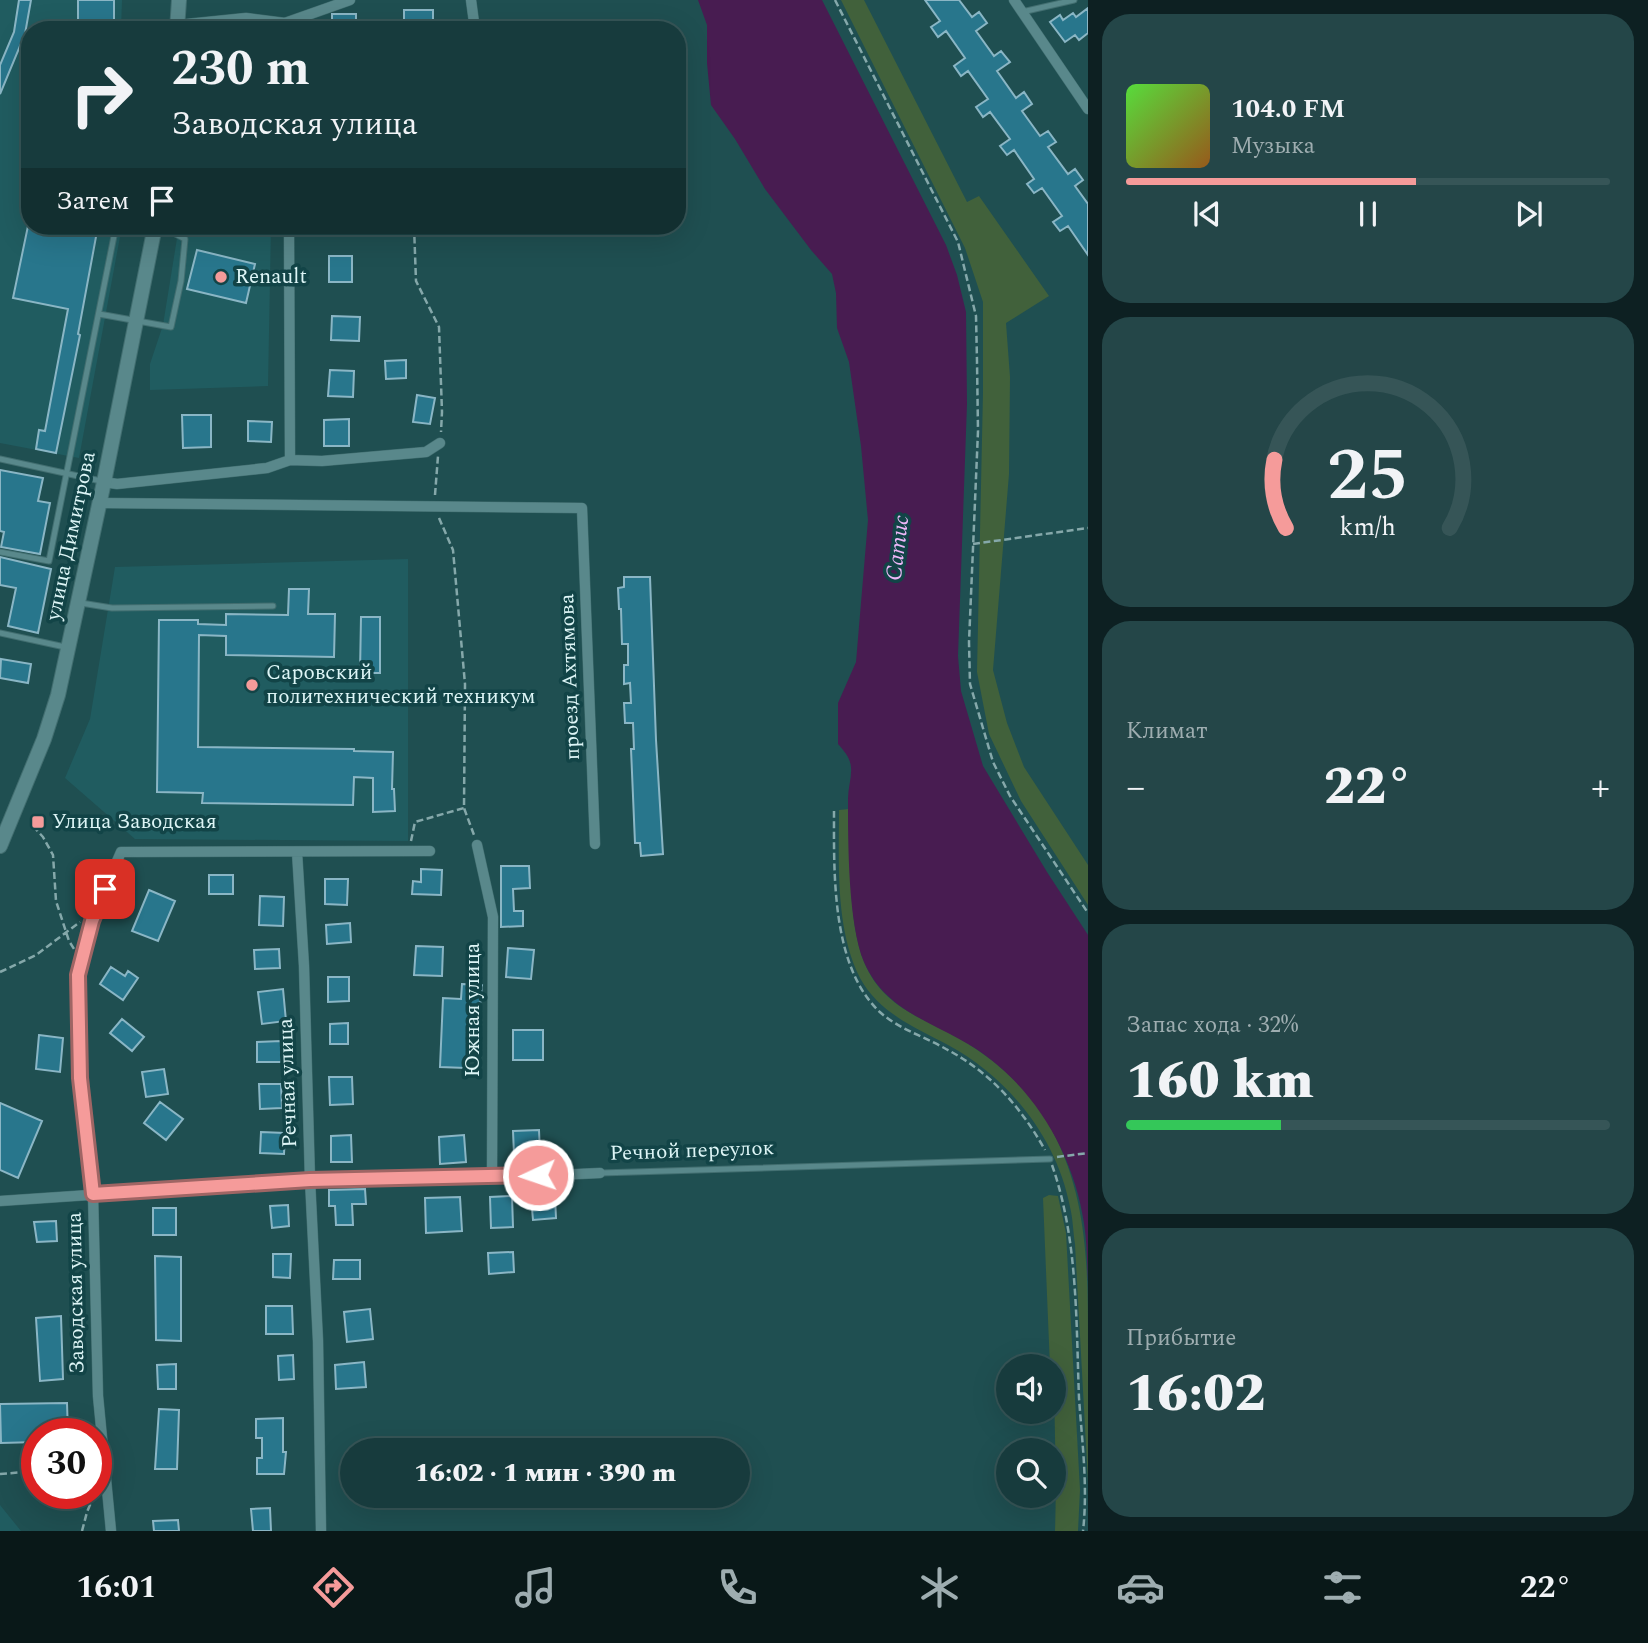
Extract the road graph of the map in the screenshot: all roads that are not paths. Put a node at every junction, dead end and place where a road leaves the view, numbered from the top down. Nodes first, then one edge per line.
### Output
1 (179, 0) edge
2 (350, 0) edge
3 (471, 0) edge
4 (1014, 0) edge
5 (1074, 0) edge
6 (1022, 12) junction
7 (178, 21) edge
8 (225, 21) edge
9 (261, 21) edge
10 (298, 21) edge
11 (474, 21) edge
12 (1088, 109) edge
13 (114, 235) edge
14 (155, 235) edge
15 (176, 235) edge
16 (289, 235) edge
17 (99, 314) junction
18 (137, 321) junction
19 (440, 443) road end
20 (0, 459) edge
21 (290, 460) junction
22 (66, 473) junction
23 (104, 482) junction
24 (100, 503) junction
25 (0, 552) edge
26 (79, 603) junction
27 (273, 606) dead end
28 (0, 633) edge
29 (69, 648) junction
30 (595, 844) dead end
31 (477, 845) road end
32 (0, 846) edge
33 (430, 850) dead end
34 (297, 852) junction
35 (1050, 1158) dead end
36 (600, 1174) joint
37 (492, 1178) junction
38 (310, 1180) junction
39 (93, 1194) junction
40 (0, 1201) edge
41 (111, 1531) edge
42 (321, 1531) edge

1 - 7 street
2 - 10 street
3 - 11 street
4 - 6 street
5 - 6 lane
6 - 12 street
8 - 9 street
13 - 17 lane
14 - 18 street, улица Димитрова
15 - 18 lane
16 - 21 street
17 - 18 lane
17 - 22 lane
18 - 23 street, улица Димитрова
19 - 21 street
20 - 22 lane
21 - 23 street
22 - 23 lane
22 - 25 lane
23 - 24 street, улица Димитрова
24 - 26 street, улица Димитрова
24 - 30 street, проезд Ахтямова
26 - 27 lane
26 - 29 street, улица Димитрова
28 - 29 lane
29 - 32 street, улица Димитрова
31 - 37 street, Южная улица
33 - 34 street
34 - 38 street, Речная улица
34 - 39 street, Заводская улица
35 - 36 lane, Речной переулок
36 - 37 street, Речной переулок
37 - 38 street, Речной переулок
38 - 39 street, Речной переулок
38 - 42 street, Речная улица
39 - 40 street, Речной переулок
39 - 41 street, Заводская улица

